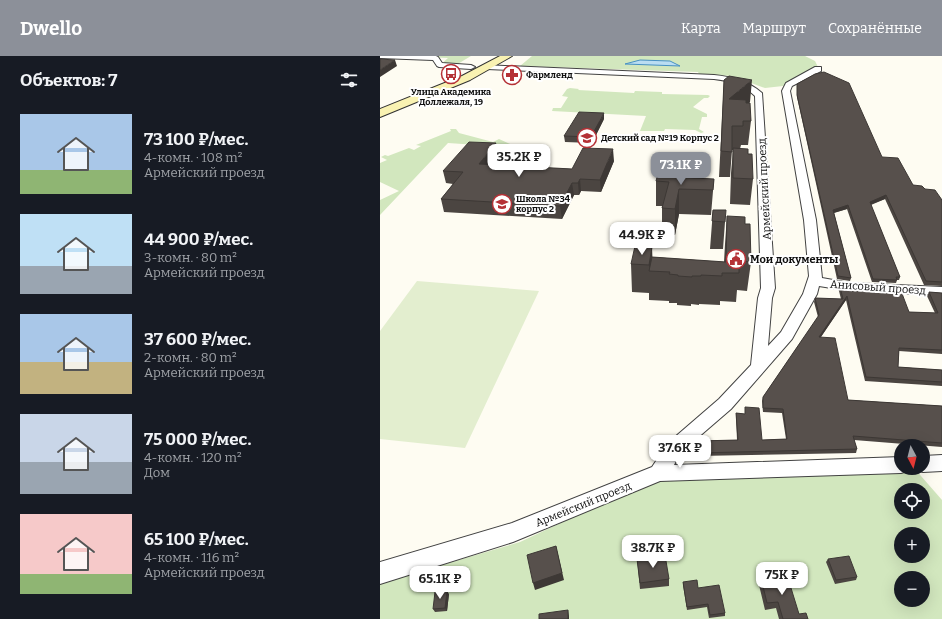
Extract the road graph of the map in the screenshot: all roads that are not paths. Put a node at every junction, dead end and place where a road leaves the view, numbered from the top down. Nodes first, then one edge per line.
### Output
1 (380, 56) edge
2 (490, 56) edge
3 (507, 56) edge
4 (471, 67) junction
5 (487, 68) junction
6 (818, 69) dead end
7 (453, 77) junction
8 (466, 78) junction
9 (400, 106) junction
10 (380, 113) edge
11 (814, 281) junction
12 (942, 291) edge
13 (759, 365) junction
14 (930, 464) edge
15 (942, 464) edge
16 (894, 465) edge
17 (659, 473) junction
18 (380, 573) edge

1 - 4 street
2 - 4 main road
3 - 5 main road
4 - 7 main road
5 - 8 main road
5 - 13 street, Армейский проезд
6 - 11 street
7 - 8 main road
7 - 9 main road
8 - 9 main road
9 - 10 main road
11 - 12 street, Анисовый проезд
11 - 13 street
13 - 17 street
14 - 15 street
16 - 17 street, Армейский проезд
17 - 18 street, Армейский проезд

